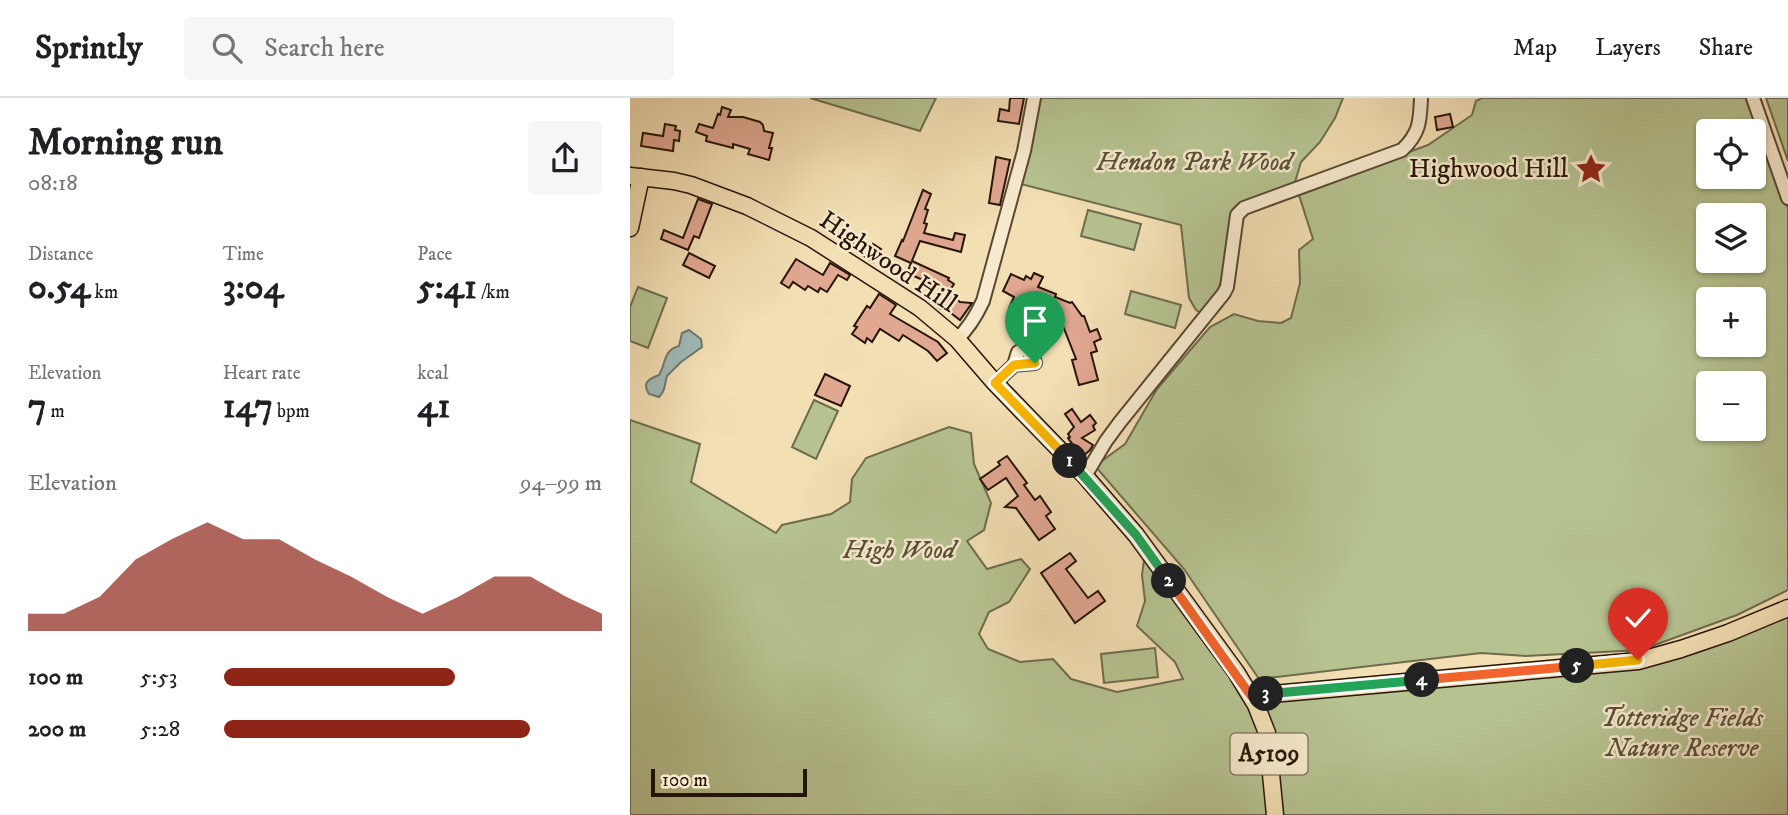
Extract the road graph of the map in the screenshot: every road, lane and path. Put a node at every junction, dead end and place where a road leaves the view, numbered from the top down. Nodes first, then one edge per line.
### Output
1 (1034, 98) edge
2 (1421, 98) edge
3 (1753, 98) edge
4 (636, 176) edge
5 (1788, 198) edge
6 (630, 228) edge
7 (957, 339) junction
8 (1014, 365) dead end
9 (995, 383) junction
10 (1085, 476) junction
11 (1788, 608) edge
12 (1251, 696) junction
13 (1275, 815) edge

1 - 7 street
2 - 10 street
3 - 5 street
4 - 6 main road, Highwood Hill
4 - 7 main road, Highwood Hill / A5109
7 - 9 main road, Highwood Hill / A5109
8 - 9 street
9 - 10 main road, Highwood Hill / A5109
10 - 12 main road, Highwood Hill / A5109
11 - 12 main road
12 - 13 main road, A5109

